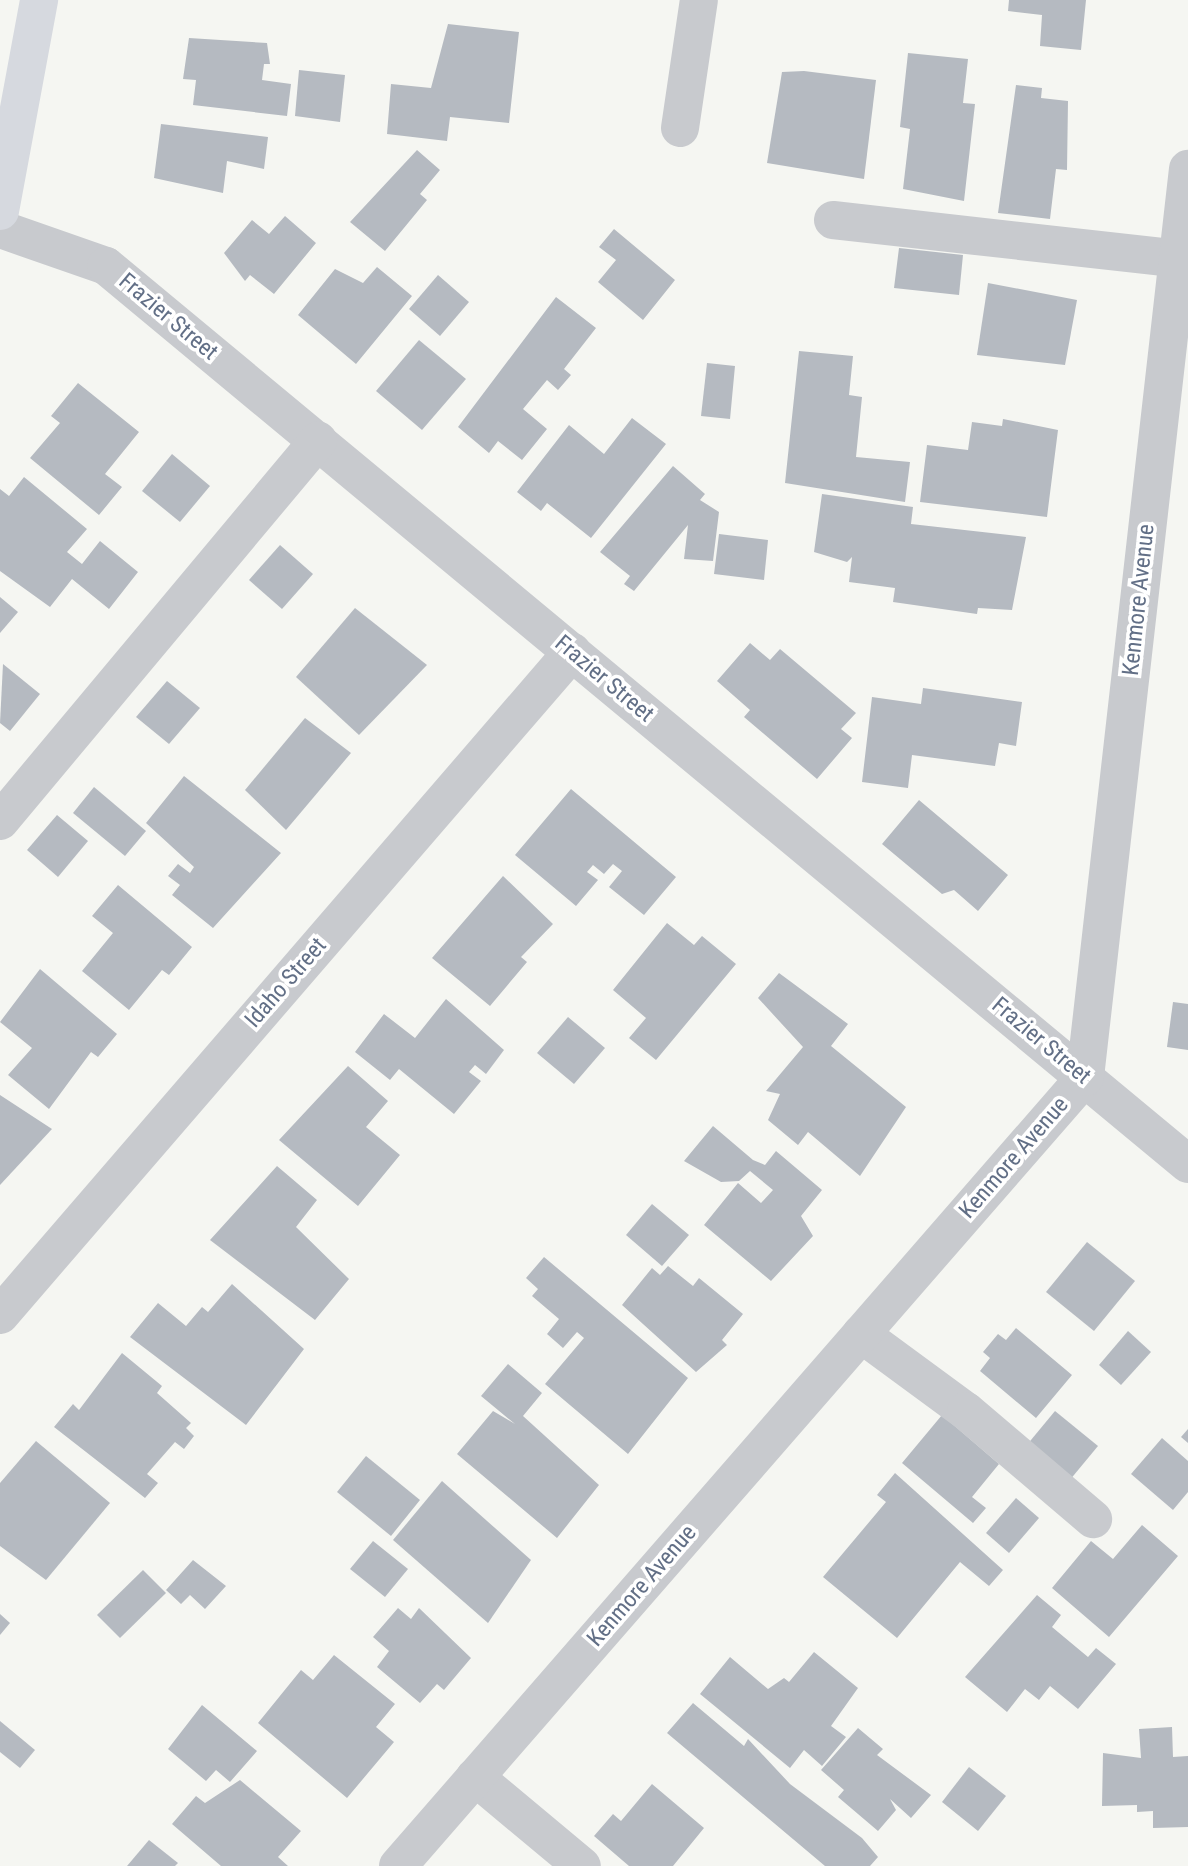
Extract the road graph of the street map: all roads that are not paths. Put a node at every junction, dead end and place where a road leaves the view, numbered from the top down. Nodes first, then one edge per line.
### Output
1 (40, 0) edge
2 (699, 0) edge
3 (680, 128) dead end
4 (1188, 169) edge
5 (0, 211) edge
6 (833, 220) dead end
7 (0, 229) edge
8 (1178, 260) junction
9 (318, 441) junction
10 (572, 652) junction
11 (0, 821) edge
12 (1085, 1077) junction
13 (1188, 1164) edge
14 (0, 1315) edge
15 (861, 1334) junction
16 (1093, 1519) dead end
17 (475, 1777) junction
18 (398, 1866) edge
19 (582, 1866) edge

1 - 5 main road
2 - 3 street
4 - 8 street, Kenmore Avenue
6 - 8 street
7 - 9 street, Frazier Street
8 - 12 street, Kenmore Avenue
9 - 10 street, Frazier Street
9 - 11 street
10 - 12 street, Frazier Street
10 - 14 street, Idaho Street
12 - 13 street, Frazier Street
12 - 15 street, Kenmore Avenue
15 - 16 street
15 - 17 street, Kenmore Avenue
17 - 18 street, Kenmore Avenue
17 - 19 street

